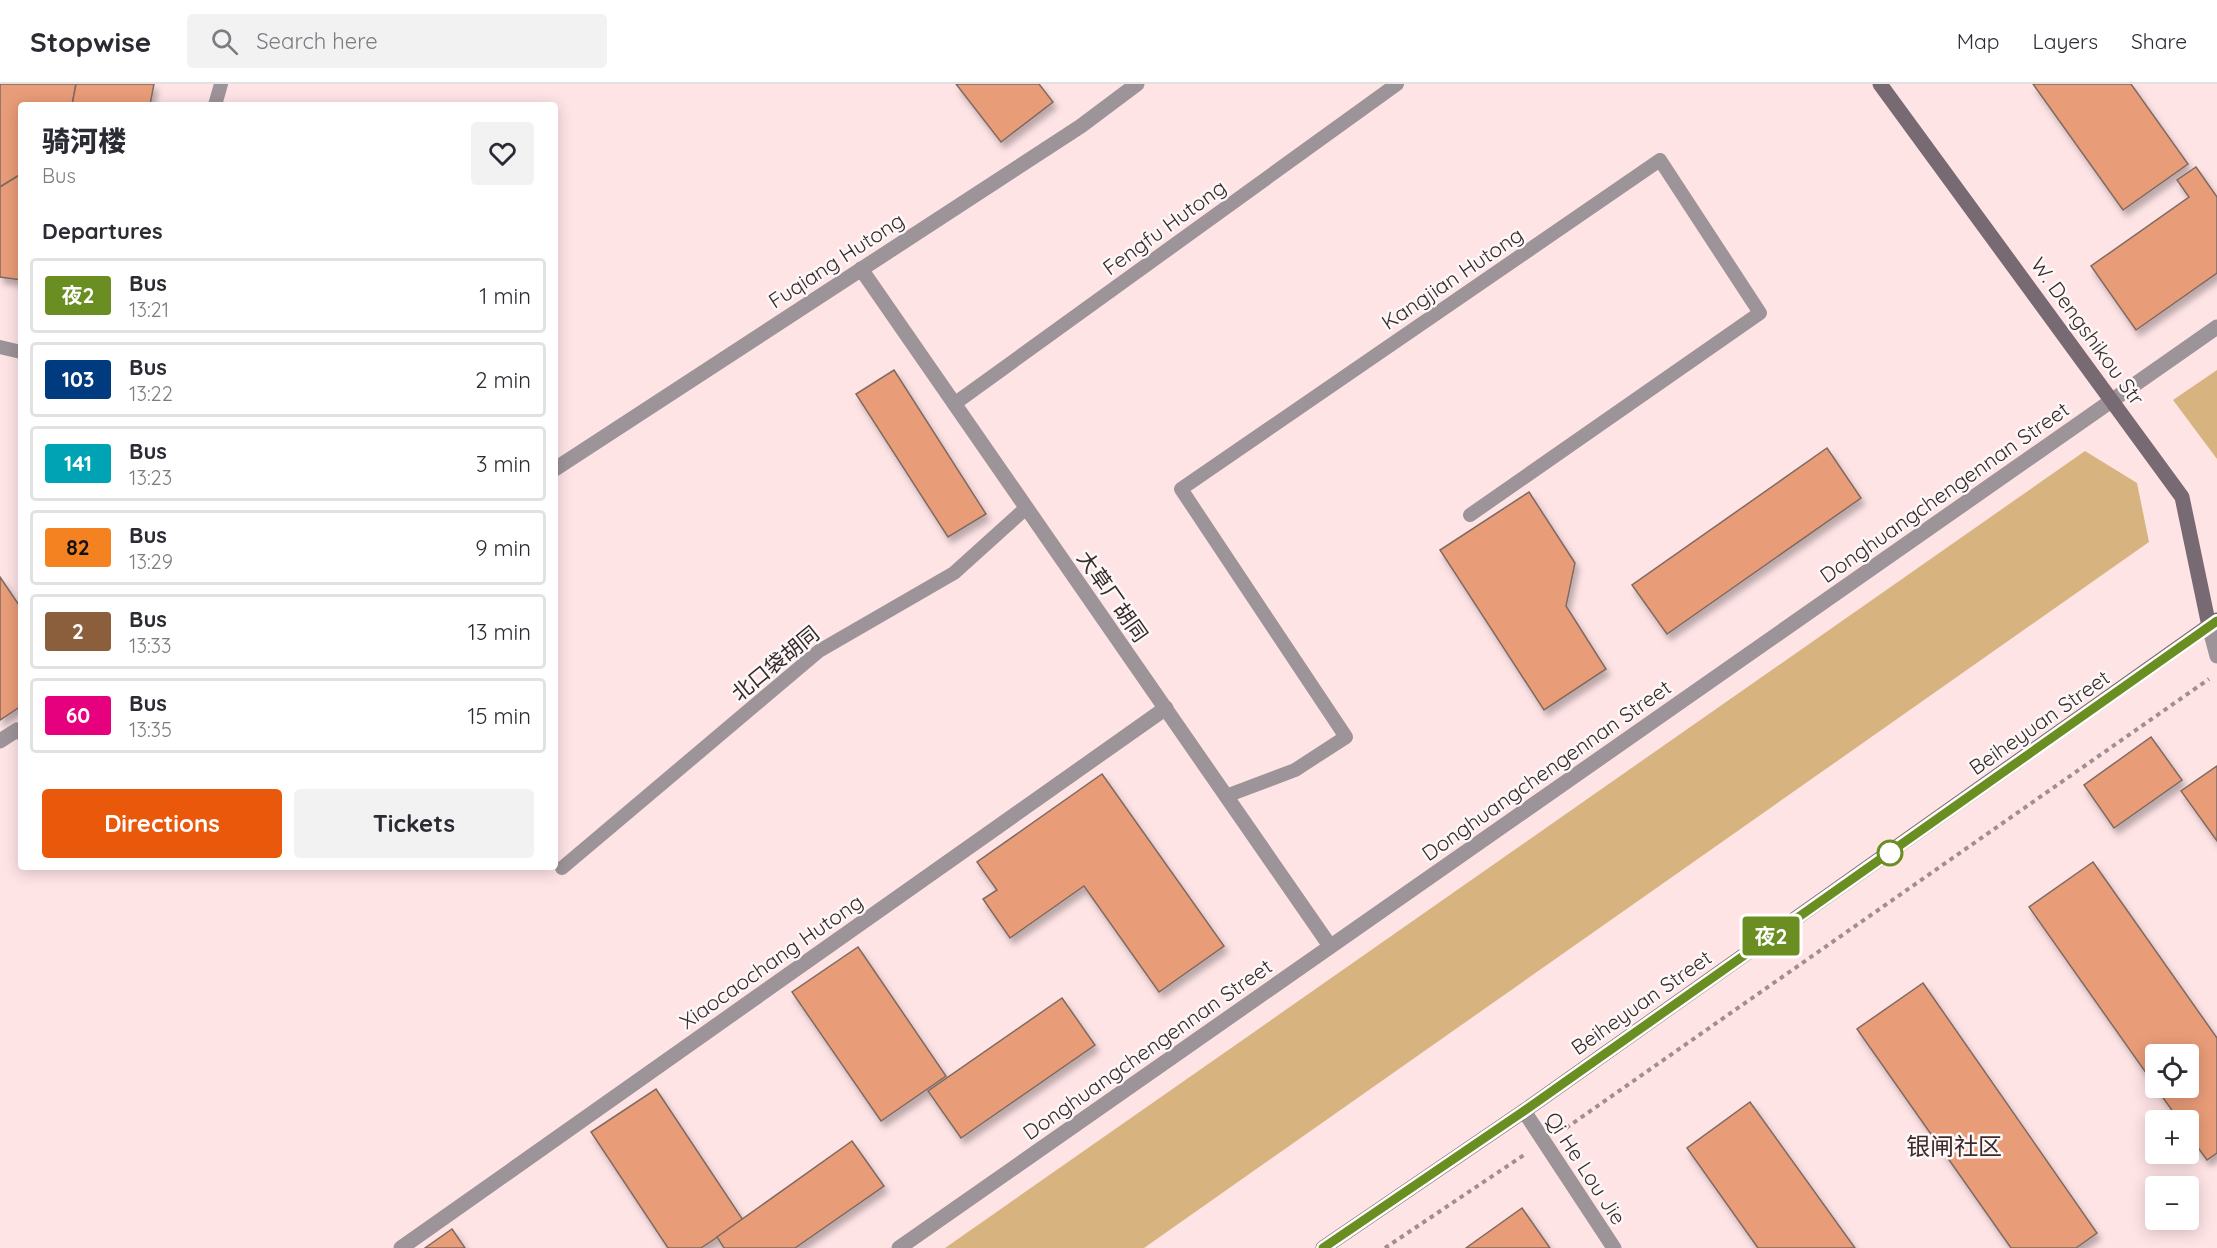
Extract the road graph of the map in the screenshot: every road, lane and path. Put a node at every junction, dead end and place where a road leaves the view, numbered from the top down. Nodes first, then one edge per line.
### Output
1 (221, 84) edge
2 (1137, 84) edge
3 (1397, 84) edge
4 (1880, 84) edge
5 (216, 102) edge
6 (861, 269) junction
7 (2217, 327) edge
8 (0, 347) edge
9 (18, 351) edge
10 (2113, 400) junction
11 (954, 404) junction
12 (558, 466) edge
13 (1026, 508) junction
14 (1470, 515) dead end
15 (2213, 623) edge
16 (2217, 656) edge
17 (2217, 673) edge
18 (1166, 708) junction
19 (18, 731) edge
20 (0, 741) edge
21 (1226, 796) junction
22 (562, 868) dead end
23 (1330, 946) junction
24 (1524, 1111) junction
25 (1545, 1143) junction
26 (401, 1248) edge
27 (899, 1248) edge
28 (1323, 1248) edge
29 (1385, 1248) edge
30 (1614, 1248) edge

1 - 5 lane
2 - 6 street, Fuqiang Hutong
3 - 11 lane, Fengfu Hutong
4 - 10 main road, W. Dengshikou Str
6 - 11 street, 大草厂胡同
6 - 12 street, Fuqiang Hutong
7 - 10 street, Donghuangchengennan Street
8 - 9 lane
10 - 15 main road, W. Dengshikou Str
10 - 23 street, Donghuangchengennan Street
11 - 13 street, 大草厂胡同
13 - 18 street, 大草厂胡同
13 - 22 lane, 北口袋胡同
14 - 21 lane, Kangjian Hutong
15 - 16 street
15 - 24 main road, Beiheyuan Street
17 - 25 path
18 - 21 street, 大草厂胡同
18 - 26 street, Xiaocaochang Hutong
19 - 20 street
21 - 23 street, 大草厂胡同
23 - 27 street, Donghuangchengennan Street
24 - 25 street, Qi He Lou Jie
24 - 28 main road, Beiheyuan Street
25 - 29 path
25 - 30 street, Qi He Lou Jie

